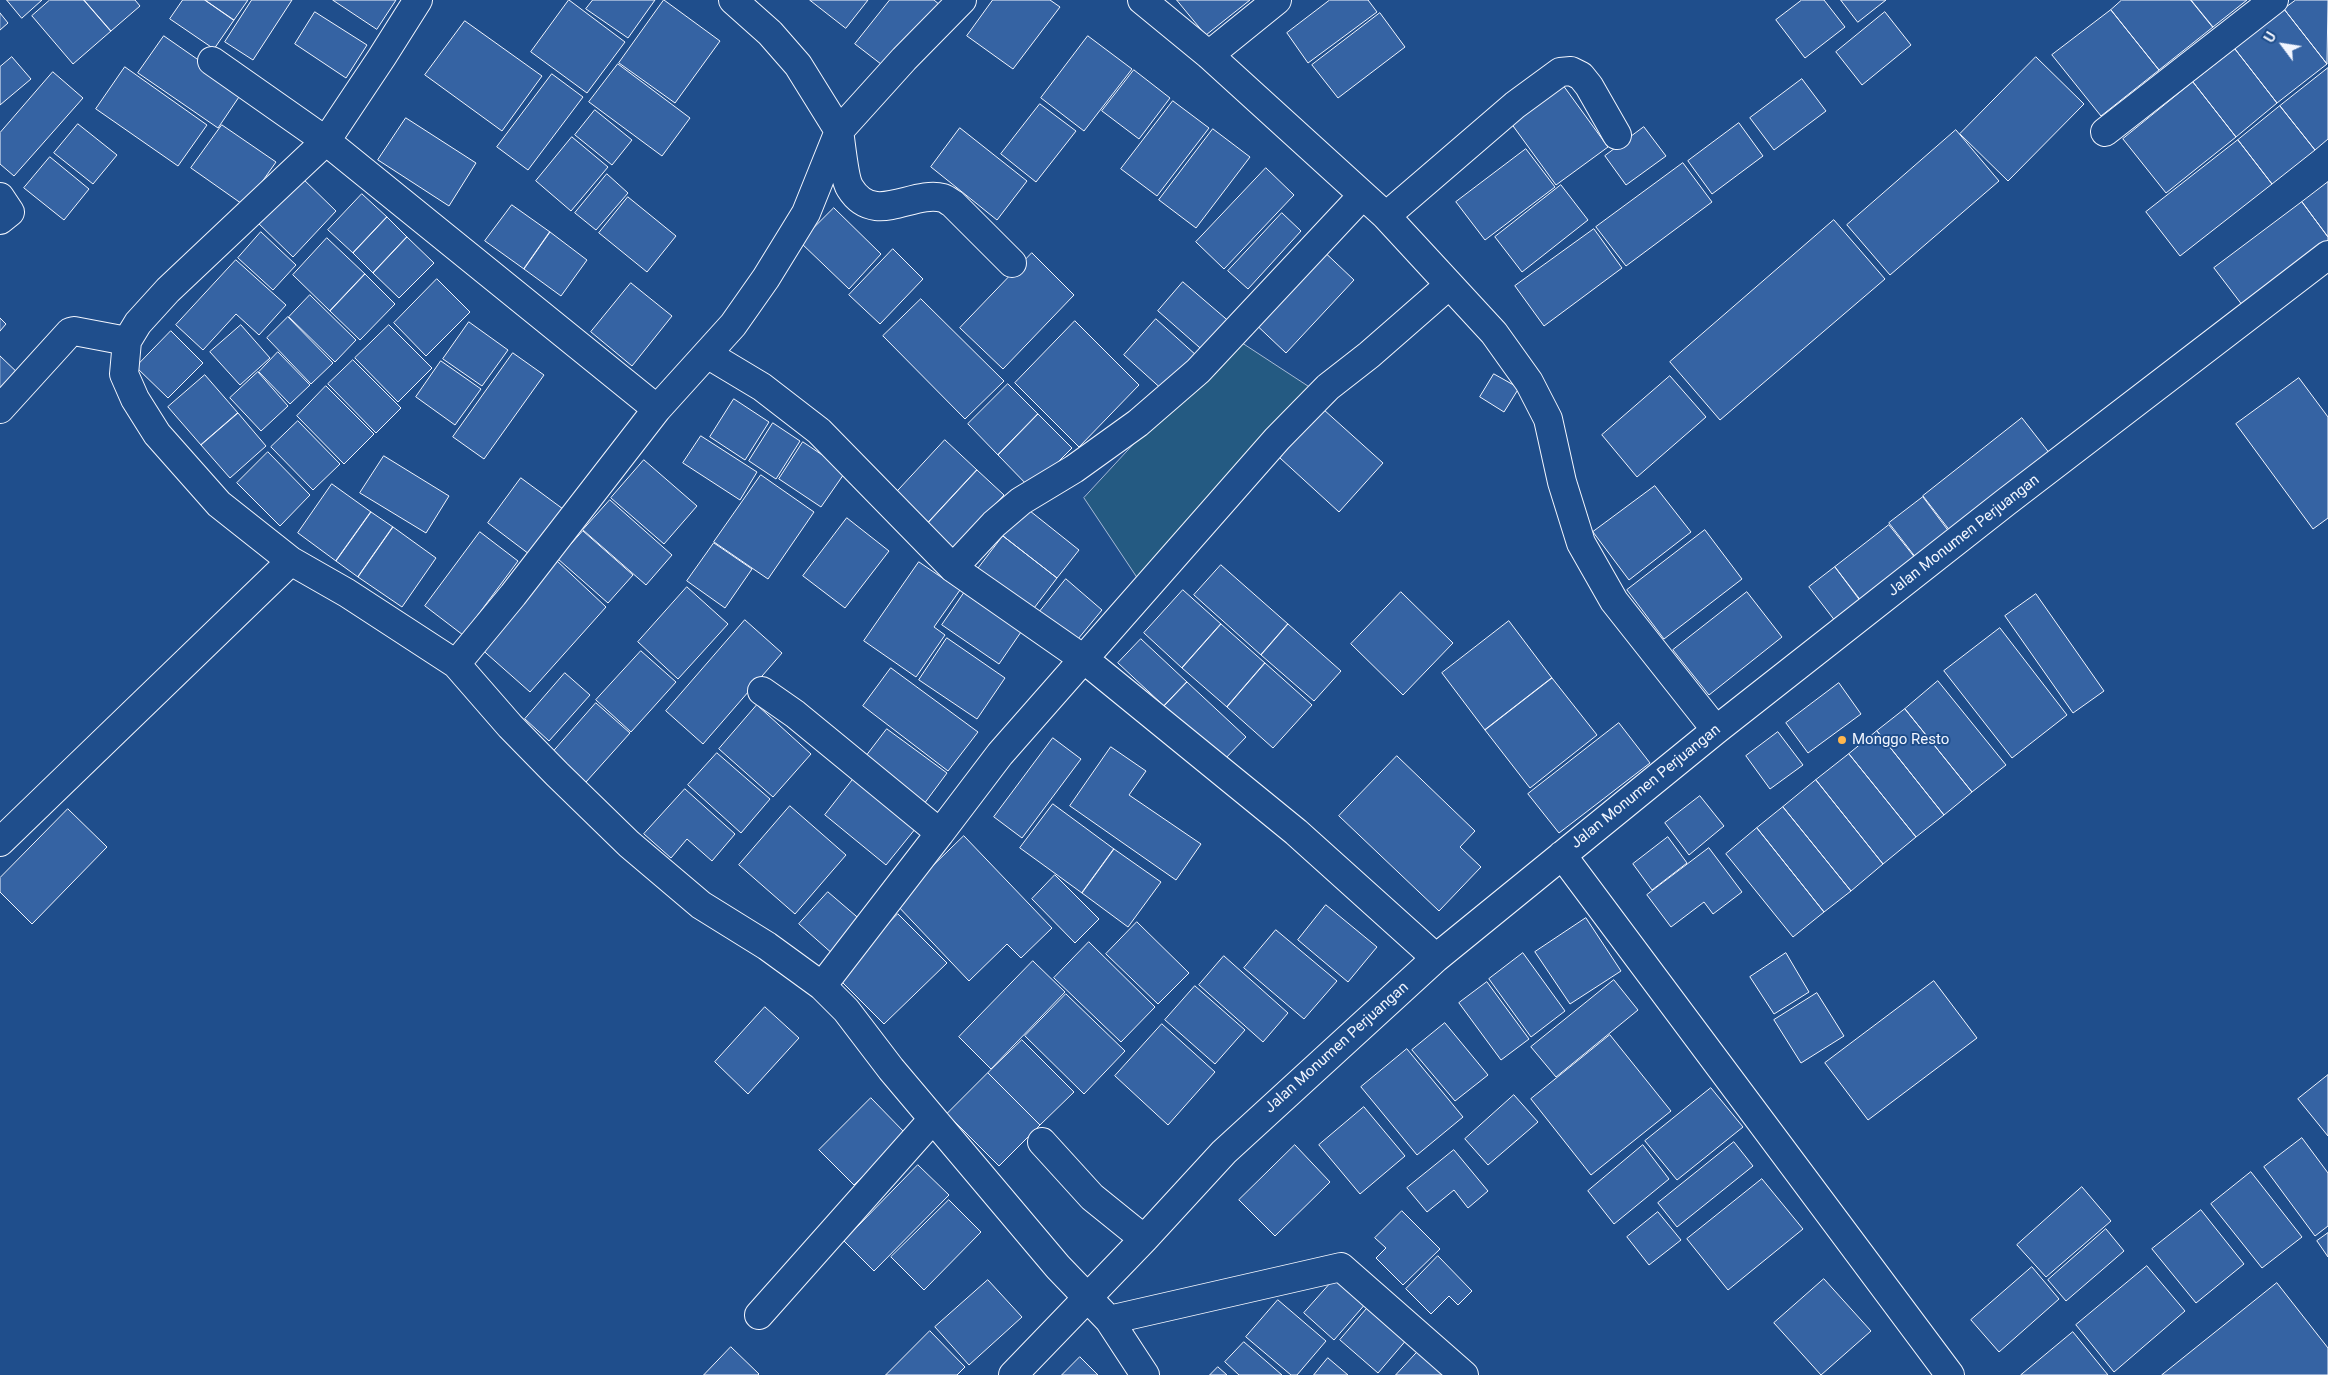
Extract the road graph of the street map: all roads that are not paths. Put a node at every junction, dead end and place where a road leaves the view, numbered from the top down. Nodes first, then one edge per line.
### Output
1 (418, 0) edge
2 (733, 0) edge
3 (962, 0) edge
4 (1142, 0) edge
5 (1277, 0) edge
6 (2274, 0) edge
7 (1209, 55) junction
8 (212, 61) dead end
9 (839, 131) junction
10 (2105, 132) dead end
11 (1618, 135) dead end
12 (326, 141) junction
13 (1362, 196) junction
14 (1386, 216) junction
15 (2328, 255) edge
16 (1012, 263) dead end
17 (1448, 286) junction
18 (127, 342) junction
19 (707, 354) junction
20 (0, 409) edge
21 (657, 409) junction
22 (291, 561) junction
23 (953, 568) junction
24 (1084, 660) junction
25 (456, 664) junction
26 (762, 691) dead end
27 (1716, 730) junction
28 (940, 833) junction
29 (0, 842) edge
30 (1562, 856) junction
31 (1436, 958) junction
32 (822, 986) junction
33 (933, 1119) junction
34 (1042, 1142) dead end
35 (1144, 1239) junction
36 (1087, 1299) junction
37 (759, 1316) dead end
38 (1109, 1320) junction
39 (1013, 1375) edge
40 (1145, 1375) edge
41 (1464, 1375) edge
42 (1950, 1375) edge

1 - 12 street
2 - 9 street
3 - 9 street
4 - 7 street
5 - 7 street
6 - 10 street
7 - 13 street
8 - 12 street
9 - 16 street
9 - 19 street
11 - 14 street
12 - 18 street
12 - 21 street
13 - 14 street
13 - 23 street
14 - 17 street
15 - 27 street, Jalan Monumen Perjuangan
17 - 24 street
17 - 27 street
18 - 20 street
18 - 22 street
19 - 21 street
19 - 23 street
21 - 25 street
22 - 25 street
22 - 29 street
23 - 24 street
24 - 28 street
24 - 31 street
25 - 32 street
26 - 28 street
27 - 30 street, Jalan Monumen Perjuangan
28 - 32 street
30 - 31 street, Jalan Monumen Perjuangan
30 - 42 street
31 - 35 street, Jalan Monumen Perjuangan
32 - 33 street
33 - 36 street
33 - 37 street
34 - 35 street
35 - 36 street, Jalan Monumen Perjuangan
36 - 38 street
36 - 39 street, Jalan Monumen Perjuangan
38 - 40 street
38 - 41 street

